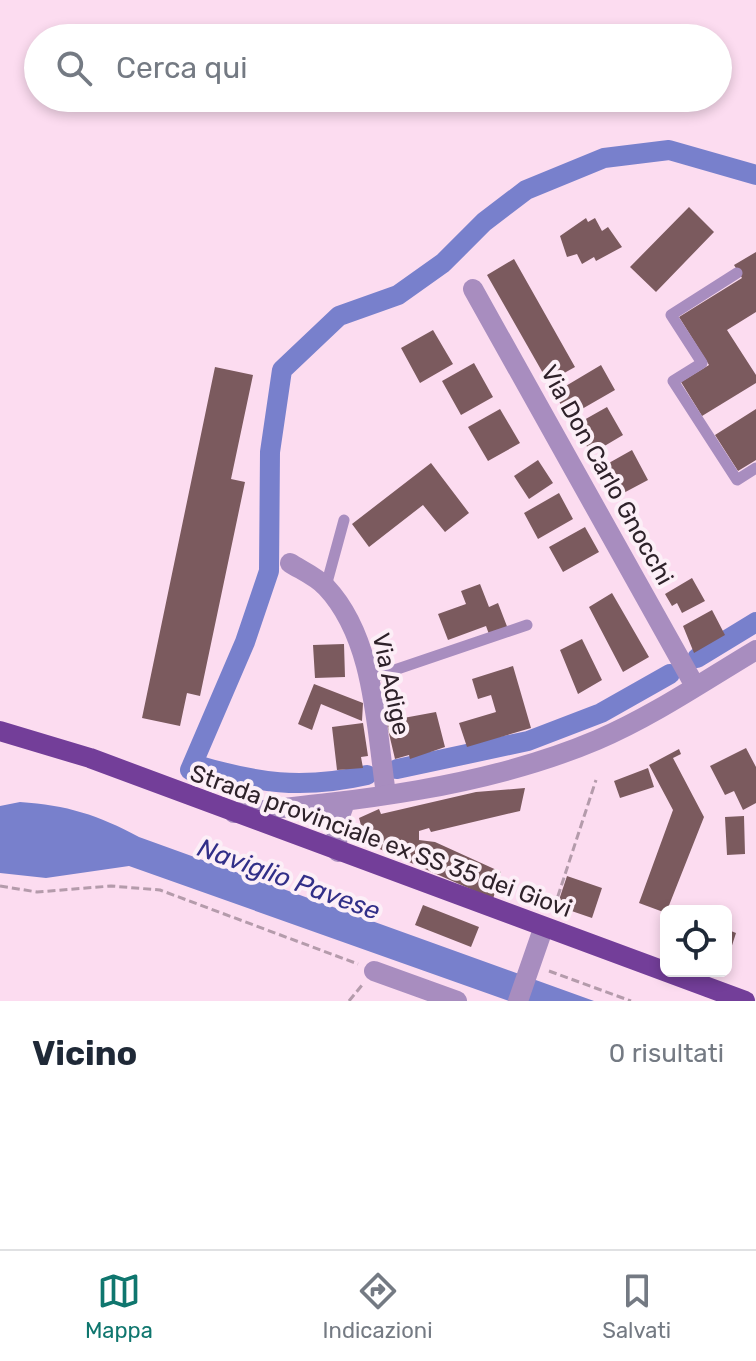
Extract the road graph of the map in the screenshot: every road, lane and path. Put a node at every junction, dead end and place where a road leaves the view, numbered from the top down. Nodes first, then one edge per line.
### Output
1 (737, 273) dead end
2 (473, 289) dead end
3 (756, 468) edge
4 (344, 520) dead end
5 (290, 563) dead end
6 (326, 586) junction
7 (527, 625) dead end
8 (756, 650) edge
9 (368, 679) junction
10 (695, 686) junction
11 (0, 731) edge
12 (596, 780) dead end
13 (386, 794) junction
14 (345, 802) junction
15 (234, 813) junction
16 (338, 852) junction
17 (0, 886) edge
18 (548, 921) junction
19 (530, 965) junction
20 (374, 971) joint
21 (457, 1001) edge
22 (518, 1001) edge
23 (631, 1001) edge
24 (745, 1001) edge

1 - 3 lane
2 - 10 street, Via Don Carlo Gnocchi
4 - 6 lane
5 - 6 street, Via Adige
6 - 9 street, Via Adige
7 - 9 lane
8 - 10 street
9 - 13 street, Via Adige
10 - 13 street
11 - 15 main road, Strada provinciale ex SS 35 dei Giovi
12 - 18 path
13 - 14 street
14 - 15 street
14 - 16 street
15 - 16 main road, Strada provinciale ex SS 35 dei Giovi
16 - 18 main road, Strada provinciale ex SS 35 dei Giovi
17 - 20 path
18 - 19 street
18 - 24 main road, Strada provinciale ex SS 35 dei Giovi
19 - 22 street
19 - 23 path
20 - 21 street

